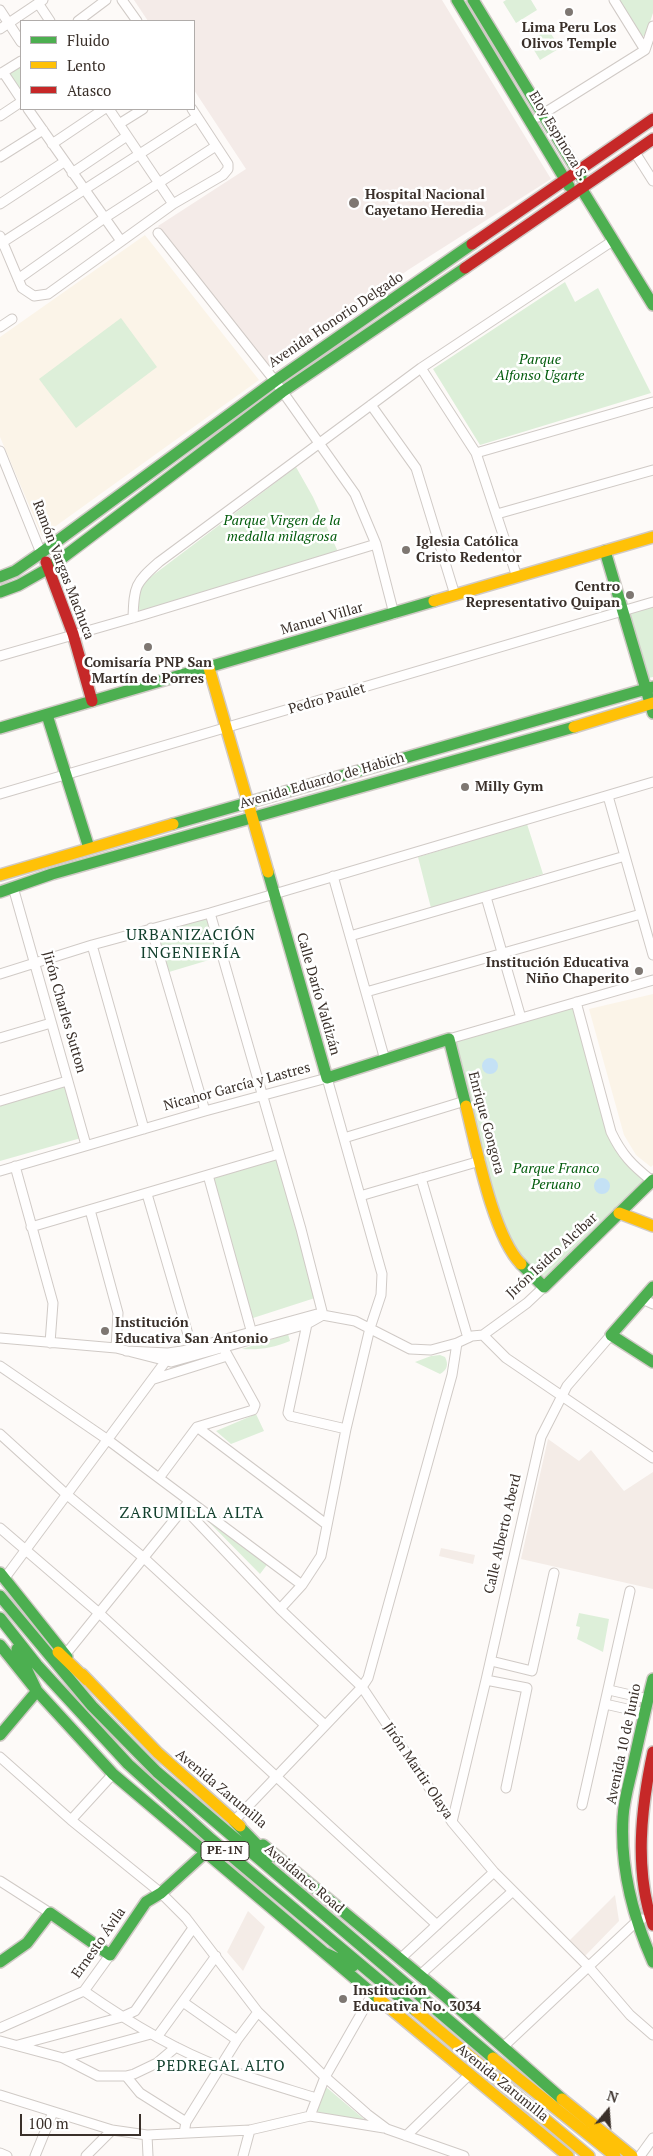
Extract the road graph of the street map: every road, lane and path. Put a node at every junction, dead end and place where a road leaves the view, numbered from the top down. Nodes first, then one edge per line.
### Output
1 (106, 0) edge
2 (122, 0) edge
3 (457, 0) edge
4 (473, 0) edge
5 (614, 0) edge
6 (41, 2) edge
7 (0, 10) edge
8 (50, 20) edge
9 (79, 20) edge
10 (136, 20) edge
11 (9, 23) junction
12 (653, 26) edge
13 (0, 29) edge
14 (20, 40) edge
15 (645, 50) junction
16 (20, 61) edge
17 (1, 73) edge
18 (20, 100) edge
19 (20, 102) edge
20 (32, 110) edge
21 (103, 110) edge
22 (110, 110) edge
23 (141, 110) edge
24 (193, 110) edge
25 (543, 114) junction
26 (0, 116) edge
27 (197, 117) junction
28 (653, 119) edge
29 (531, 121) junction
30 (119, 124) junction
31 (43, 130) junction
32 (128, 136) junction
33 (653, 139) edge
34 (52, 144) junction
35 (216, 146) junction
36 (634, 151) junction
37 (140, 154) junction
38 (0, 157) edge
39 (64, 162) junction
40 (578, 171) junction
41 (72, 173) junction
42 (565, 179) junction
43 (653, 181) edge
44 (159, 183) junction
45 (83, 190) junction
46 (581, 190) junction
47 (0, 204) edge
48 (173, 204) junction
49 (103, 219) junction
50 (158, 233) dead end
51 (614, 240) junction
52 (1, 241) edge
53 (121, 241) junction
54 (18, 279) junction
55 (653, 305) edge
56 (12, 319) dead end
57 (0, 327) edge
58 (421, 368) junction
59 (275, 381) junction
60 (282, 392) junction
61 (653, 402) edge
62 (371, 405) junction
63 (320, 443) junction
64 (0, 451) edge
65 (476, 453) junction
66 (653, 470) edge
67 (497, 514) junction
68 (653, 537) edge
69 (376, 544) junction
70 (606, 551) junction
71 (41, 554) junction
72 (49, 568) junction
73 (0, 577) edge
74 (517, 577) junction
75 (0, 592) edge
76 (455, 595) junction
77 (653, 602) edge
78 (623, 610) junction
79 (394, 614) junction
80 (133, 618) junction
81 (72, 634) junction
82 (0, 656) edge
83 (209, 668) junction
84 (649, 688) edge
85 (92, 701) junction
86 (652, 707) edge
87 (47, 715) junction
88 (0, 728) edge
89 (226, 728) junction
90 (65, 776) junction
91 (653, 782) edge
92 (0, 794) edge
93 (608, 796) junction
94 (248, 802) junction
95 (252, 816) junction
96 (90, 848) junction
97 (625, 856) junction
98 (0, 875) edge
99 (333, 876) junction
100 (13, 887) junction
101 (0, 892) edge
102 (274, 893) junction
103 (486, 897) junction
104 (210, 913) junction
105 (641, 914) junction
106 (151, 928) junction
107 (350, 936) junction
108 (92, 945) junction
109 (502, 953) junction
110 (653, 955) edge
111 (34, 962) junction
112 (0, 974) edge
113 (653, 980) edge
114 (366, 992) junction
115 (576, 1002) junction
116 (521, 1018) junction
117 (51, 1023) junction
118 (0, 1038) edge
119 (449, 1039) junction
120 (385, 1060) junction
121 (326, 1078) junction
122 (67, 1081) junction
123 (263, 1096) junction
124 (0, 1100) edge
125 (465, 1101) junction
126 (205, 1111) junction
127 (144, 1129) junction
128 (344, 1138) junction
129 (86, 1146) junction
130 (279, 1154) junction
131 (480, 1161) junction
132 (15, 1166) junction
133 (0, 1171) edge
134 (208, 1175) junction
135 (420, 1178) junction
136 (653, 1180) edge
137 (147, 1194) junction
138 (360, 1196) junction
139 (90, 1210) junction
140 (619, 1213) junction
141 (653, 1226) edge
142 (32, 1227) junction
143 (544, 1287) junction
144 (653, 1287) edge
145 (648, 1302) edge
146 (323, 1315) junction
147 (307, 1324) junction
148 (370, 1328) junction
149 (251, 1330) junction
150 (611, 1334) junction
151 (483, 1335) junction
152 (0, 1338) edge
153 (468, 1338) junction
154 (50, 1343) junction
155 (457, 1343) junction
156 (116, 1348) junction
157 (192, 1348) junction
158 (126, 1351) junction
159 (172, 1352) junction
160 (225, 1353) junction
161 (166, 1362) junction
162 (653, 1362) edge
163 (0, 1366) edge
164 (154, 1379) junction
165 (560, 1395) junction
166 (197, 1428) junction
167 (346, 1429) junction
168 (0, 1434) edge
169 (108, 1440) junction
170 (653, 1458) edge
171 (159, 1478) junction
172 (66, 1494) junction
173 (187, 1504) junction
174 (326, 1524) junction
175 (0, 1528) edge
176 (26, 1549) junction
177 (144, 1558) junction
178 (554, 1573) dead end
179 (2, 1576) edge
180 (302, 1585) junction
181 (630, 1591) dead end
182 (0, 1596) edge
183 (280, 1609) junction
184 (99, 1613) junction
185 (0, 1618) edge
186 (24, 1627) junction
187 (10, 1631) junction
188 (0, 1645) edge
189 (65, 1655) junction
190 (491, 1661) junction
191 (653, 1678) edge
192 (87, 1680) junction
193 (486, 1680) junction
194 (362, 1687) junction
195 (609, 1690) junction
196 (37, 1691) junction
197 (648, 1700) junction
198 (605, 1704) junction
199 (645, 1712) junction
200 (325, 1725) junction
201 (0, 1735) edge
202 (653, 1752) edge
203 (0, 1757) edge
204 (633, 1766) junction
205 (651, 1771) edge
206 (113, 1774) junction
207 (276, 1777) junction
208 (506, 1788) dead end
209 (582, 1805) dead end
210 (71, 1820) junction
211 (234, 1821) junction
212 (452, 1822) junction
213 (623, 1823) junction
214 (640, 1824) junction
215 (206, 1852) junction
216 (494, 1872) junction
217 (0, 1881) edge
218 (514, 1891) junction
219 (161, 1893) junction
220 (310, 1904) junction
221 (50, 1913) junction
222 (637, 1921) junction
223 (651, 1921) edge
224 (438, 1925) junction
225 (194, 1928) junction
226 (326, 1953) junction
227 (110, 1955) junction
228 (216, 1956) junction
229 (400, 1959) junction
230 (0, 1962) edge
231 (653, 1962) edge
232 (588, 1966) junction
233 (370, 1973) junction
234 (420, 1975) junction
235 (84, 1991) junction
236 (373, 1994) junction
237 (183, 2002) junction
238 (258, 2012) junction
239 (122, 2017) junction
240 (0, 2028) edge
241 (154, 2035) junction
242 (653, 2035) edge
243 (237, 2040) junction
244 (0, 2041) edge
245 (18, 2045) junction
246 (176, 2047) junction
247 (503, 2047) junction
248 (63, 2058) junction
249 (220, 2067) junction
250 (469, 2075) junction
251 (126, 2076) junction
252 (325, 2077) junction
253 (0, 2095) edge
254 (316, 2098) junction
255 (53, 2112) junction
256 (310, 2116) junction
257 (186, 2122) junction
258 (387, 2129) junction
259 (112, 2130) junction
260 (250, 2130) junction
261 (184, 2134) junction
262 (146, 2135) junction
263 (406, 2136) junction
264 (653, 2138) edge
265 (0, 2152) edge
266 (7, 2156) edge
267 (35, 2156) edge
268 (86, 2156) edge
269 (148, 2156) edge
270 (243, 2156) edge
271 (464, 2156) edge
272 (568, 2156) edge
273 (589, 2156) edge
274 (615, 2156) edge
275 (632, 2156) edge
276 (640, 2156) edge

1 - 9 street
2 - 10 street
3 - 29 main road, Eloy Espinoza S.
4 - 25 main road
5 - 15 street
6 - 8 street
6 - 11 street
7 - 11 street
11 - 13 street
11 - 14 street
12 - 15 street
15 - 25 street
16 - 17 street
17 - 18 street
19 - 26 street
20 - 31 street
21 - 34 street
22 - 30 street
23 - 30 street
24 - 27 street
25 - 29 street
25 - 40 main road
27 - 35 street
27 - 37 street
28 - 40 main road, Avenida Honorio Delgado
29 - 42 main road, Eloy Espinoza S.
30 - 32 street
31 - 34 street
31 - 38 street
32 - 37 street
32 - 41 street
33 - 36 main road, Avenida Honorio Delgado
34 - 39 street
35 - 44 street
35 - 48 street
36 - 43 street
36 - 46 main road, Avenida Honorio Delgado
37 - 44 street
37 - 45 street
39 - 41 street
39 - 47 street
40 - 42 main road, Avenida Honorio Delgado
40 - 46 main road
41 - 45 street
42 - 46 main road, Eloy Espinoza S.
42 - 59 main road, Avenida Honorio Delgado
44 - 48 street
44 - 49 street
45 - 49 street
45 - 52 street
46 - 51 main road, Eloy Espinoza S.
46 - 60 main road, Avenida Honorio Delgado
48 - 53 street
49 - 53 street
49 - 54 street
50 - 59 street
51 - 55 main road, Eloy Espinoza S.
51 - 58 street
52 - 54 street
53 - 54 street
56 - 57 street
58 - 62 street
58 - 65 street
59 - 60 street
59 - 71 main road, Avenida Honorio Delgado
60 - 63 street
60 - 72 main road, Avenida Honorio Delgado
61 - 65 street
62 - 63 street
62 - 76 street
63 - 69 street
63 - 80 street
64 - 71 street, Ramón Vargas Machuca
65 - 67 street
66 - 67 street
67 - 74 street
68 - 70 main road, Manuel Villar
69 - 79 street
69 - 80 street
70 - 74 main road, Manuel Villar
70 - 78 main road
71 - 72 main road, Ramón Vargas Machuca
71 - 73 main road, Avenida Honorio Delgado
72 - 75 main road, Avenida Honorio Delgado
72 - 81 main road, Ramón Vargas Machuca
74 - 76 main road, Manuel Villar
76 - 79 main road, Manuel Villar
77 - 78 street, Pedro Paulet
78 - 84 main road
78 - 89 street, Pedro Paulet
79 - 83 main road, Manuel Villar
80 - 81 street
81 - 82 street
81 - 85 main road, Ramón Vargas Machuca
83 - 85 main road, Manuel Villar
83 - 89 main road, Calle Darío Valdizán
84 - 86 main road
84 - 94 main road, Avenida Eduardo de Habich
85 - 87 main road, Manuel Villar
86 - 95 main road, Avenida Eduardo de Habich
87 - 88 main road, Manuel Villar
87 - 90 main road
89 - 90 street, Pedro Paulet
89 - 94 main road, Calle Darío Valdizán
90 - 92 street, Pedro Paulet
90 - 96 main road
91 - 93 street
93 - 97 street
93 - 99 street
94 - 95 main road, Calle Darío Valdizán
94 - 96 main road, Avenida Eduardo de Habich
95 - 100 main road, Avenida Eduardo de Habich
95 - 102 main road, Calle Darío Valdizán
96 - 98 main road, Avenida Eduardo de Habich
97 - 103 street
97 - 105 street
99 - 102 street
99 - 107 street
100 - 101 main road, Avenida Eduardo de Habich
100 - 111 street, Jirón Charles Sutton
102 - 104 street
102 - 121 main road, Calle Darío Valdizán
103 - 107 street
103 - 109 street
104 - 106 street
104 - 123 street
105 - 109 street
105 - 110 street
106 - 108 street
106 - 126 street
107 - 114 street
108 - 111 street
108 - 127 street
109 - 114 street
109 - 116 street
111 - 112 street
111 - 117 street, Jirón Charles Sutton
113 - 115 street, Nicanor García y Lastres
114 - 120 street
115 - 116 street, Nicanor García y Lastres
115 - 136 street
116 - 119 street, Nicanor García y Lastres
117 - 118 street
117 - 122 street, Jirón Charles Sutton
119 - 120 main road, Nicanor García y Lastres
119 - 125 main road, Enrique Gongora
120 - 121 main road, Nicanor García y Lastres
121 - 123 street, Nicanor García y Lastres
121 - 128 street, Calle Darío Valdizán
122 - 124 street
122 - 129 street, Jirón Charles Sutton
123 - 126 street, Nicanor García y Lastres
123 - 130 street
125 - 128 street
125 - 131 main road, Enrique Gongora
126 - 127 street, Nicanor García y Lastres
127 - 129 street, Nicanor García y Lastres
128 - 138 street, Calle Darío Valdizán
129 - 132 street, Nicanor García y Lastres
130 - 134 street
130 - 146 street
131 - 135 street
131 - 143 main road, Enrique Gongora
132 - 133 street, Nicanor García y Lastres
132 - 142 street
134 - 137 street
134 - 149 street
135 - 138 street
135 - 153 street
136 - 140 main road, Jirón Isidro Alcíbar
137 - 139 street
137 - 157 street
138 - 148 street, Calle Darío Valdizán
139 - 142 street
139 - 156 street
140 - 141 main road
140 - 143 main road, Jirón Isidro Alcíbar
142 - 154 street
143 - 151 street, Jirón Isidro Alcíbar
144 - 145 main road, Calle Alberto Aberd
145 - 150 main road, Calle Alberto Aberd
146 - 147 street, Jirón Isidro Alcíbar
146 - 148 street, Jirón Isidro Alcíbar
146 - 149 street, Jirón Isidro Alcíbar
147 - 160 street, Jirón Isidro Alcíbar
147 - 167 street
148 - 155 street, Jirón Isidro Alcíbar
148 - 167 street, Calle Darío Valdizán
149 - 157 street, Jirón Isidro Alcíbar
150 - 162 main road
150 - 165 street, Calle Alberto Aberd
151 - 153 street, Jirón Isidro Alcíbar
151 - 165 street
152 - 154 street, Jirón Isidro Alcíbar
153 - 155 street, Jirón Isidro Alcíbar
154 - 156 street, Jirón Isidro Alcíbar
155 - 194 street
156 - 158 street, Jirón Isidro Alcíbar
157 - 159 street, Jirón Isidro Alcíbar
158 - 159 street, Jirón Isidro Alcíbar
158 - 161 street, Jirón Isidro Alcíbar
159 - 161 street
160 - 161 street, Jirón Isidro Alcíbar
160 - 164 street
160 - 166 street
161 - 164 street
163 - 169 street, Jirón Martir Olaya
164 - 169 street
165 - 170 street
165 - 190 street, Calle Alberto Aberd
166 - 171 street
166 - 174 street
167 - 174 street, Calle Darío Valdizán
168 - 172 street
169 - 171 street, Jirón Martir Olaya
169 - 172 street
171 - 173 street, Jirón Martir Olaya
172 - 176 street
172 - 177 street
173 - 177 street
173 - 180 street, Jirón Martir Olaya
173 - 183 street, Jirón Martir Olaya
174 - 180 street, Calle Darío Valdizán
175 - 176 street
176 - 179 street
176 - 184 street
177 - 184 street
177 - 200 street
178 - 190 street
179 - 189 main road, Avenida Zarumilla
180 - 183 street, Calle Darío Valdizán
181 - 195 street
182 - 186 main road, Avoidance Road / PE-1N
183 - 194 street, Jirón Martir Olaya
184 - 189 street
184 - 207 street
185 - 187 main road, PE-1N
186 - 192 main road
186 - 220 main road, Avoidance Road / PE-1N
187 - 196 main road
187 - 233 main road, PE-1N
188 - 196 main road, Avenida Zarumilla
189 - 192 main road, Avenida Zarumilla
190 - 193 street, Calle Alberto Aberd
191 - 197 main road, Avenida 10 de Junio
192 - 211 main road, Avenida Zarumilla
193 - 208 street
193 - 212 street, Calle Alberto Aberd
194 - 200 street
194 - 212 street, Jirón Martir Olaya
195 - 197 street
195 - 198 street
196 - 201 main road
196 - 206 main road, Avenida Zarumilla
197 - 199 main road, Avenida 10 de Junio
198 - 199 street
198 - 209 street
199 - 204 main road, Avenida 10 de Junio
200 - 207 street
202 - 205 main road
203 - 210 street
204 - 205 street
204 - 213 main road, Avenida 10 de Junio
205 - 214 main road
206 - 210 street
206 - 215 main road, Avenida Zarumilla
207 - 211 street
207 - 224 street
210 - 219 street
211 - 220 main road
211 - 229 main road, Avenida Zarumilla
212 - 216 street, Jirón Martir Olaya
213 - 214 main road
213 - 222 main road, Avenida 10 de Junio
214 - 223 main road
215 - 219 main road, Ernesto Ávila
215 - 226 main road, Avenida Zarumilla
216 - 218 street, Jirón Martir Olaya
216 - 224 street
217 - 221 street
218 - 232 street, Jirón Martir Olaya
218 - 234 street
219 - 225 street
219 - 227 main road, Ernesto Ávila
220 - 274 main road, Avoidance Road / PE-1N
221 - 227 main road
221 - 230 main road
222 - 223 street
222 - 231 main road, Avenida 10 de Junio
222 - 232 street
224 - 229 street
225 - 228 street
225 - 239 street
226 - 233 main road
226 - 236 main road, Avenida Zarumilla
227 - 235 street, Ernesto Ávila
228 - 237 street
228 - 238 street
229 - 234 main road, Avenida Zarumilla
232 - 242 street, Jirón Martir Olaya
232 - 247 street
233 - 273 main road, PE-1N
234 - 247 main road, Avenida Zarumilla
235 - 239 street
235 - 240 street, Ernesto Ávila
236 - 250 main road, Avenida Zarumilla
236 - 252 street
237 - 241 street
237 - 243 street
238 - 243 street
238 - 252 street
239 - 241 street
239 - 245 street
241 - 246 street
241 - 248 street
243 - 249 street
244 - 245 street
245 - 248 street
246 - 249 street
246 - 251 street
247 - 275 main road, Avenida Zarumilla
248 - 251 street
249 - 254 street
249 - 257 street
250 - 263 street
250 - 272 main road, Avenida Zarumilla
251 - 257 street
252 - 254 street
252 - 258 street
253 - 255 street
254 - 256 street
255 - 259 street
255 - 267 street
256 - 258 street
256 - 260 street
257 - 261 street
258 - 263 street
259 - 262 street
259 - 268 street
260 - 261 street
260 - 270 street
261 - 262 street
262 - 269 street
263 - 271 street
264 - 276 street
265 - 266 street

